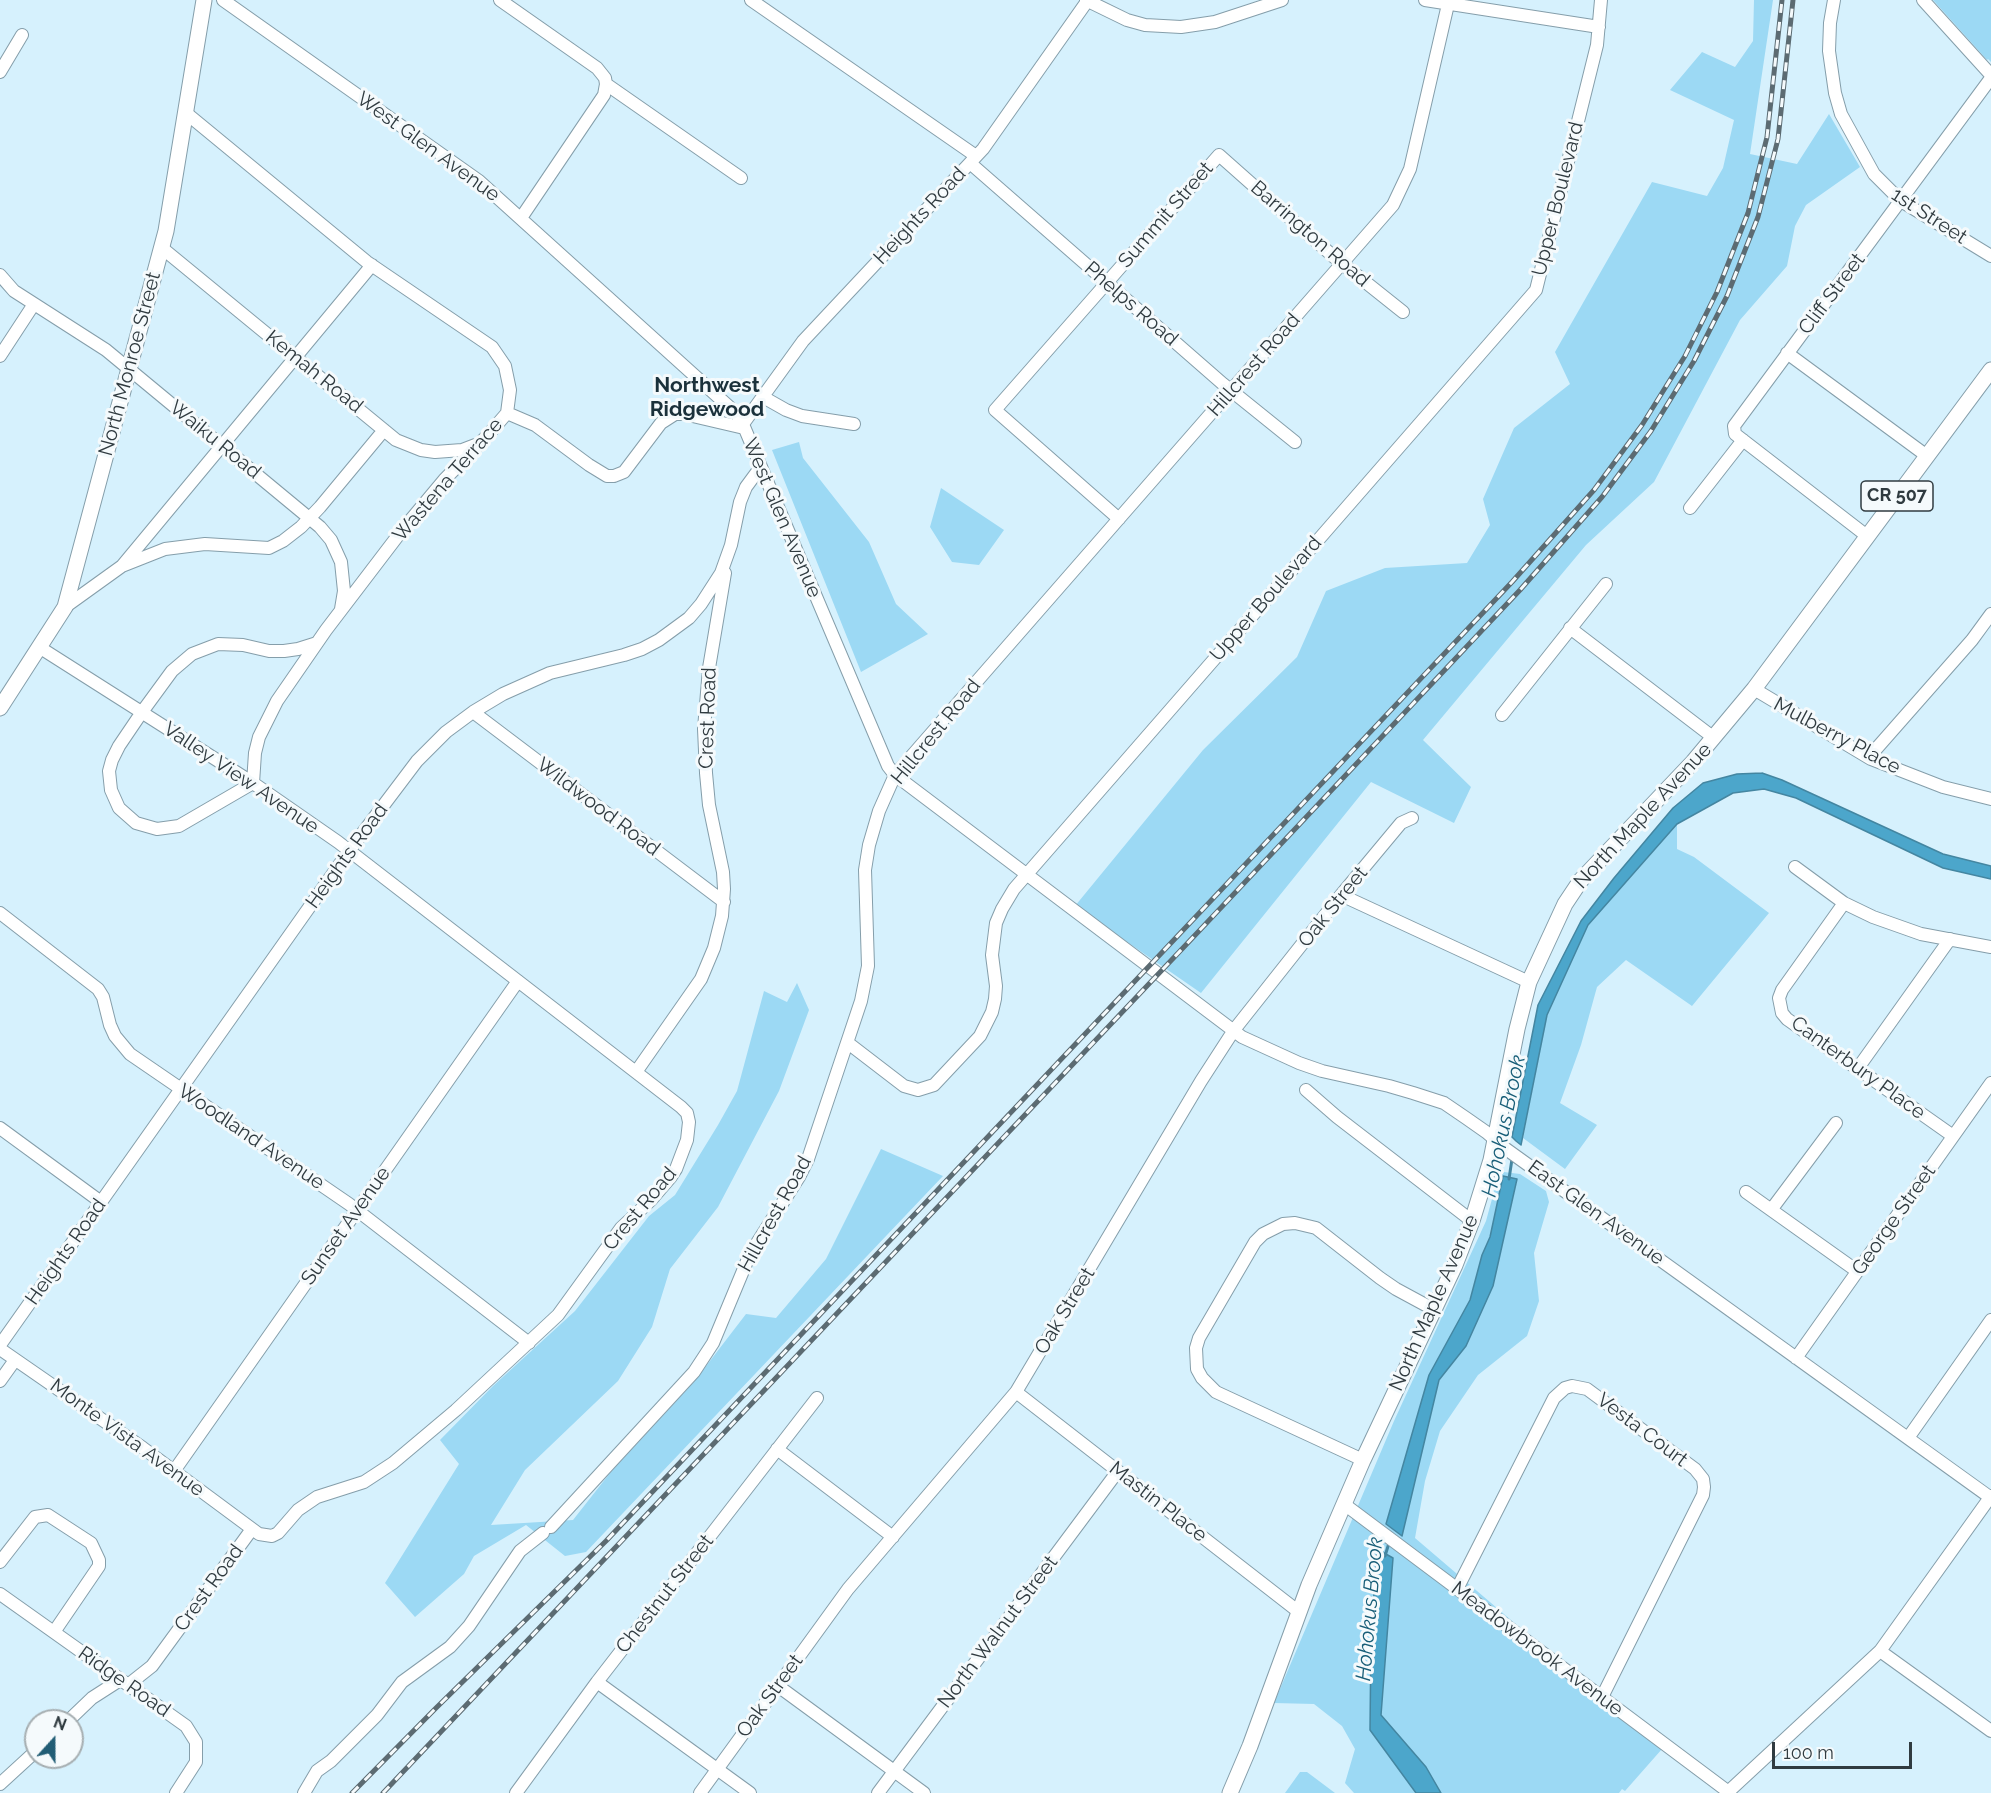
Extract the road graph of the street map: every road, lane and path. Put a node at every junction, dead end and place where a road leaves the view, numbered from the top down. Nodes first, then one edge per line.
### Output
1 (204, 0) edge
2 (223, 0) edge
3 (500, 0) edge
4 (751, 0) edge
5 (1087, 0) edge
6 (1282, 0) edge
7 (1425, 0) edge
8 (1601, 0) edge
9 (1834, 0) edge
10 (1923, 0) edge
11 (1449, 2) edge
12 (1599, 27) junction
13 (22, 35) dead end
14 (0, 72) edge
15 (1991, 76) edge
16 (606, 84) junction
17 (186, 113) junction
18 (1219, 155) joint
19 (973, 159) junction
20 (741, 178) dead end
21 (1901, 201) junction
22 (521, 218) junction
23 (162, 248) junction
24 (1991, 256) edge
25 (1342, 264) junction
26 (372, 265) junction
27 (0, 275) edge
28 (1107, 283) junction
29 (34, 304) junction
30 (1403, 312) dead end
31 (1787, 353) junction
32 (0, 356) edge
33 (296, 357) junction
34 (129, 369) junction
35 (1991, 370) edge
36 (1231, 391) junction
37 (763, 397) junction
38 (507, 413) junction
39 (854, 424) dead end
40 (743, 426) junction
41 (384, 430) junction
42 (1743, 440) junction
43 (482, 442) junction
44 (1295, 442) dead end
45 (222, 445) junction
46 (1927, 456) junction
47 (760, 468) junction
48 (1690, 508) dead end
49 (310, 518) junction
50 (1119, 519) junction
51 (1867, 536) junction
52 (728, 556) junction
53 (122, 566) junction
54 (1606, 584) dead end
55 (65, 607) junction
56 (341, 611) junction
57 (1991, 614) edge
58 (1570, 628) junction
59 (317, 643) junction
60 (39, 647) junction
61 (1754, 689) junction
62 (0, 708) edge
63 (142, 712) junction
64 (473, 712) junction
65 (1502, 715) dead end
66 (1714, 738) junction
67 (1869, 757) junction
68 (896, 775) junction
69 (253, 783) junction
70 (1991, 799) edge
71 (1412, 818) dead end
72 (349, 850) junction
73 (1795, 867) dead end
74 (1026, 874) junction
75 (1341, 895) junction
76 (724, 902) junction
77 (1844, 903) junction
78 (0, 913) edge
79 (1950, 939) junction
80 (1991, 947) edge
81 (1144, 964) joint
82 (518, 981) junction
83 (1529, 982) junction
84 (1234, 1030) junction
85 (848, 1043) junction
86 (1858, 1068) junction
87 (636, 1072) junction
88 (1991, 1083) edge
89 (181, 1089) junction
90 (1306, 1090) dead end
91 (1836, 1123) dead end
92 (0, 1128) edge
93 (1953, 1136) junction
94 (1501, 1145) junction
95 (1746, 1192) dead end
96 (101, 1202) junction
97 (357, 1210) junction
98 (1771, 1210) junction
99 (1472, 1221) junction
100 (1857, 1271) junction
101 (1432, 1309) junction
102 (1991, 1320) edge
103 (529, 1343) junction
104 (0, 1347) edge
105 (1796, 1358) junction
106 (15, 1359) junction
107 (0, 1382) edge
108 (1016, 1392) junction
109 (817, 1398) dead end
110 (1908, 1438) junction
111 (777, 1449) junction
112 (1363, 1460) junction
113 (174, 1471) junction
114 (1118, 1471) junction
115 (1991, 1497) edge
116 (1344, 1504) junction
117 (252, 1529) junction
118 (893, 1537) junction
119 (0, 1562) edge
120 (1456, 1589) junction
121 (0, 1594) edge
122 (1299, 1611) junction
123 (54, 1632) junction
124 (1880, 1651) junction
125 (597, 1682) junction
126 (124, 1683) junction
127 (778, 1686) junction
128 (1602, 1697) junction
129 (81, 1709) edge
130 (1991, 1731) edge
131 (24, 1762) edge
132 (717, 1769) junction
133 (894, 1771) junction
134 (0, 1784) edge
135 (1728, 1792) edge
136 (176, 1793) edge
137 (304, 1793) edge
138 (516, 1793) edge
139 (700, 1793) edge
140 (750, 1793) edge
141 (878, 1793) edge
142 (924, 1793) edge
143 (1230, 1793) edge

1 - 17 main road, North Monroe Street
2 - 22 street, West Glen Avenue
3 - 16 street
4 - 19 street, Phelps Road
5 - 6 street
5 - 19 street, Heights Road
7 - 11 street
8 - 12 street, Upper Boulevard
9 - 21 street, 1st Street
10 - 15 street
11 - 12 street
11 - 25 street, Hillcrest Road
12 - 74 street, Upper Boulevard
13 - 14 street
15 - 21 street, Cliff Street
16 - 20 street
16 - 22 street
17 - 23 main road, North Monroe Street
17 - 26 street, Wastena Terrace
18 - 25 street, Barrington Road
18 - 28 street, Summit Street
19 - 28 street, Phelps Road
19 - 37 street, Heights Road
21 - 24 street, 1st Street
21 - 31 street, Cliff Street
22 - 40 street, West Glen Avenue
23 - 33 street, Kemah Road
23 - 34 main road, North Monroe Street
25 - 30 street, Barrington Road
25 - 36 street, Hillcrest Road
26 - 33 street
26 - 38 street, Wastena Terrace
27 - 29 street, Waiku Road
28 - 36 street, Phelps Road
28 - 50 street, Summit Street
29 - 32 street
29 - 34 street, Waiku Road
31 - 42 street, Cliff Street
31 - 46 street
33 - 41 street, Kemah Road
33 - 45 street
34 - 45 street, Waiku Road
34 - 55 main road, North Monroe Street
35 - 46 main road, North Maple Avenue / CR 507
36 - 44 street, Phelps Road
36 - 50 street, Hillcrest Road
37 - 39 street
37 - 40 street, Heights Road
38 - 40 street
38 - 43 street, Wastena Terrace
40 - 47 street, West Glen Avenue
41 - 43 street, Kemah Road
41 - 49 street
42 - 48 street
42 - 51 street
43 - 56 street, Wastena Terrace
45 - 49 street, Waiku Road
45 - 53 street
46 - 51 main road, North Maple Avenue / CR 507
47 - 52 street, Heights Road
47 - 68 street, West Glen Avenue
49 - 53 street
49 - 56 street, Waiku Road
50 - 68 street, Hillcrest Road
51 - 61 main road, North Maple Avenue / CR 507
52 - 64 street, Heights Road
52 - 76 street, Crest Road
53 - 55 street
54 - 58 street
55 - 60 main road, North Monroe Street
56 - 59 street, Wastena Terrace
57 - 67 street
58 - 65 street
58 - 66 street
59 - 63 street
59 - 69 street, Wastena Terrace
60 - 62 main road, North Monroe Street
60 - 63 street, Valley View Avenue
61 - 66 main road, North Maple Avenue / CR 507
61 - 67 street, Mulberry Place
63 - 69 street, Valley View Avenue
63 - 69 street
64 - 72 street, Heights Road
64 - 76 street, Wildwood Road
66 - 83 main road, North Maple Avenue / CR 507
67 - 70 street, Mulberry Place
68 - 74 street, West Glen Avenue
68 - 85 street, Hillcrest Road
69 - 72 street, Valley View Avenue
71 - 75 street, Oak Street
72 - 82 street, Valley View Avenue
72 - 89 street, Heights Road
73 - 77 street
74 - 81 street, West Glen Avenue
74 - 85 street, Upper Boulevard
75 - 83 street
75 - 84 street, Oak Street
76 - 87 street, Crest Road
77 - 79 street
77 - 86 street, Canterbury Place
78 - 89 street, Woodland Avenue
79 - 80 street
79 - 86 street
81 - 84 street, East Glen Avenue
82 - 87 street, Valley View Avenue
82 - 97 street, Sunset Avenue
83 - 94 main road, North Maple Avenue / CR 507
84 - 94 street, East Glen Avenue
84 - 108 street, Oak Street
85 - 137 street, Hillcrest Road
86 - 93 street, Canterbury Place
87 - 103 street, Crest Road
88 - 93 street, George Street
89 - 96 street, Heights Road
89 - 97 street, Woodland Avenue
90 - 99 street
91 - 98 street
92 - 96 street
93 - 100 street, George Street
94 - 99 main road, North Maple Avenue / CR 507
94 - 105 street, East Glen Avenue
95 - 98 street
96 - 104 street, Heights Road
97 - 103 street, Woodland Avenue
97 - 113 street, Sunset Avenue
98 - 100 street
99 - 101 main road, North Maple Avenue / CR 507
100 - 105 street, George Street
101 - 112 main road, North Maple Avenue / CR 507
101 - 112 street
102 - 110 street
103 - 117 street, Crest Road
104 - 106 street, Monte Vista Avenue
105 - 110 street, East Glen Avenue
106 - 107 street
106 - 113 street, Monte Vista Avenue
108 - 114 street, Mastin Place
108 - 118 street, Oak Street
109 - 111 street, Chestnut Street
110 - 115 street, East Glen Avenue
111 - 118 street
111 - 125 street, Chestnut Street
112 - 116 main road, North Maple Avenue / CR 507
113 - 117 street, Monte Vista Avenue
114 - 122 street, Mastin Place
114 - 133 street, North Walnut Street
115 - 124 street
116 - 120 street, Meadowbrook Avenue
116 - 122 main road, North Maple Avenue / CR 507
117 - 126 street, Crest Road
118 - 127 street, Oak Street
119 - 123 street
120 - 128 street, Meadowbrook Avenue
120 - 128 street, Vesta Court
121 - 123 street, Ridge Road
122 - 143 main road, North Maple Avenue / CR 507
123 - 126 street, Ridge Road
124 - 130 street
124 - 135 street
125 - 132 street
125 - 138 street, Chestnut Street
126 - 129 street, Crest Road
126 - 136 street, Ridge Road
127 - 132 street, Oak Street
127 - 133 street
128 - 135 street, Meadowbrook Avenue
131 - 134 street
132 - 139 street, Oak Street
132 - 140 street
133 - 141 street, North Walnut Street
133 - 142 street

